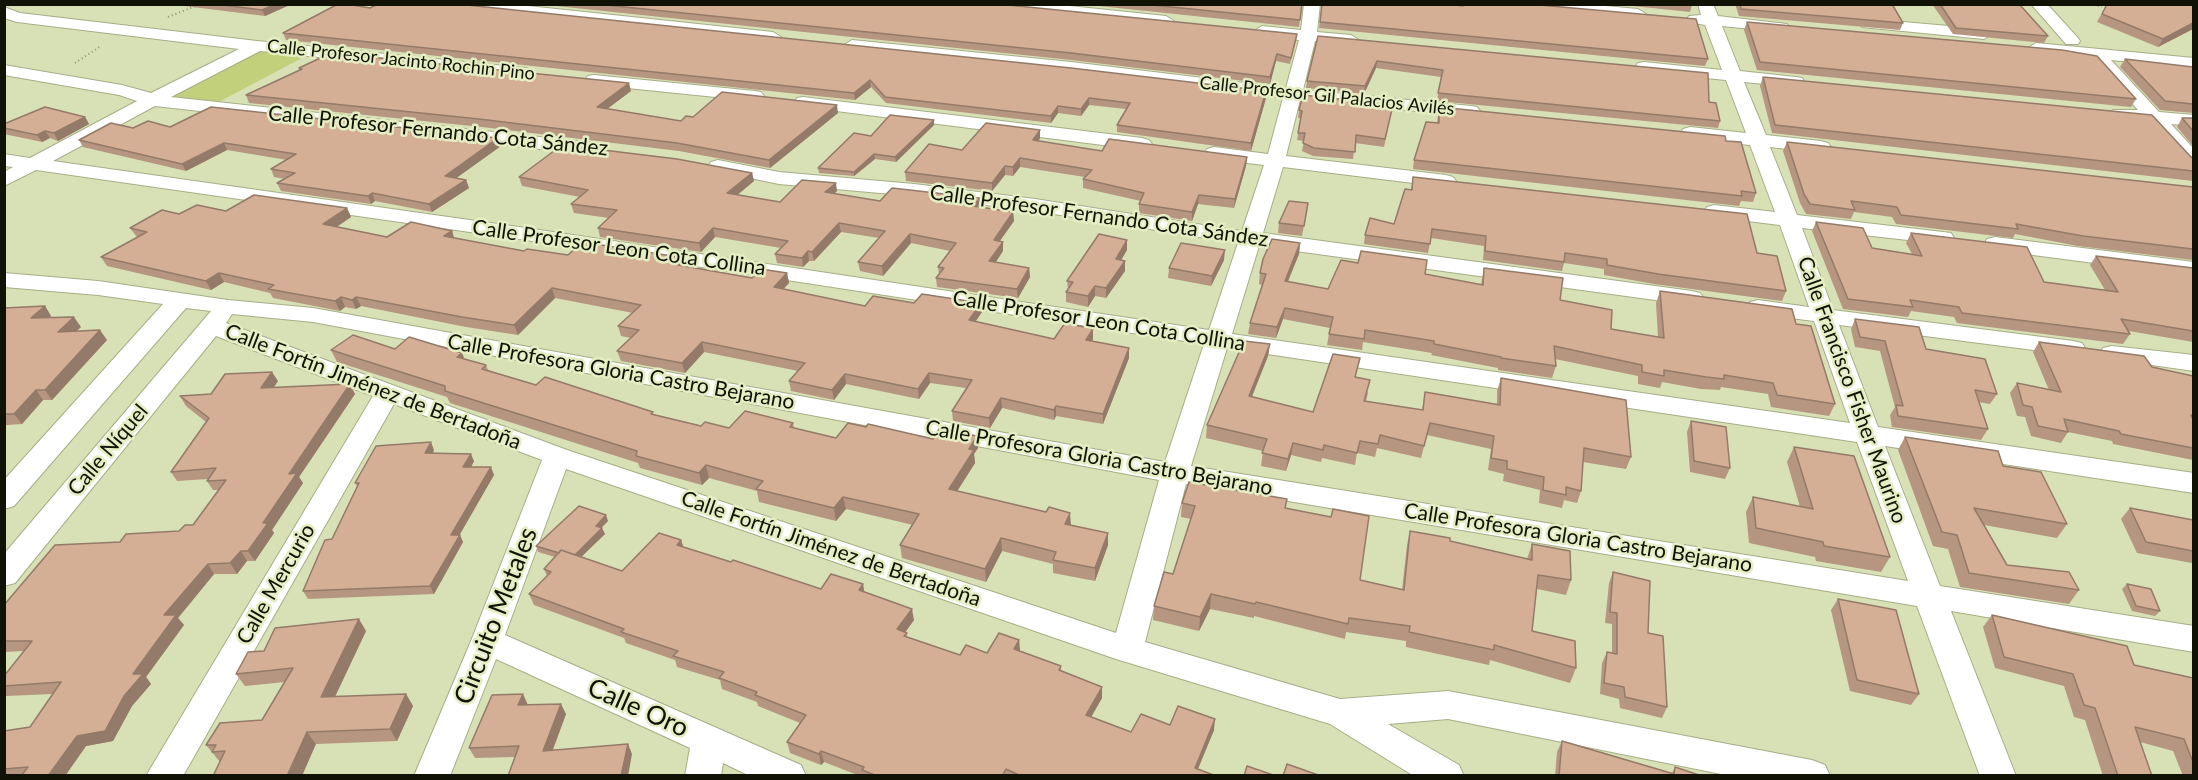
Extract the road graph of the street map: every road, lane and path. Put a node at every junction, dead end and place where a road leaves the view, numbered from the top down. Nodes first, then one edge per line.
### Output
1 (50, 4) edge
2 (460, 4) edge
3 (999, 4) edge
4 (1312, 4) edge
5 (1527, 4) edge
6 (2038, 4) edge
7 (2090, 4) edge
8 (2102, 7) dead end
9 (1697, 12) edge
10 (11, 14) edge
11 (1653, 16) edge
12 (1791, 22) edge
13 (1179, 23) edge
14 (1850, 27) edge
15 (289, 30) edge
16 (1249, 30) edge
17 (1308, 36) junction
18 (790, 39) edge
19 (1996, 40) edge
20 (2072, 41) junction
21 (1367, 42) edge
22 (838, 44) edge
23 (258, 46) junction
24 (2193, 52) edge
25 (2096, 54) junction
26 (2193, 63) edge
27 (1625, 65) edge
28 (4, 70) edge
29 (541, 74) edge
30 (1731, 75) junction
31 (576, 78) edge
32 (1813, 83) edge
33 (1293, 94) junction
34 (153, 99) junction
35 (2106, 112) edge
36 (1484, 113) edge
37 (2153, 117) junction
38 (2193, 121) edge
39 (1674, 132) edge
40 (1757, 140) junction
41 (1157, 146) edge
42 (1840, 149) edge
43 (1192, 150) edge
44 (610, 151) edge
45 (4, 160) edge
46 (2193, 161) edge
47 (1275, 162) junction
48 (34, 164) junction
49 (701, 164) edge
50 (4, 180) edge
51 (1462, 183) edge
52 (1696, 209) edge
53 (1789, 220) junction
54 (1249, 238) junction
55 (1956, 240) edge
56 (1979, 243) edge
57 (2193, 269) edge
58 (4, 280) edge
59 (180, 300) junction
60 (1707, 300) edge
61 (1742, 305) edge
62 (219, 316) junction
63 (1824, 316) junction
64 (1218, 339) junction
65 (2193, 363) edge
66 (388, 392) junction
67 (1867, 434) junction
68 (557, 456) junction
69 (1175, 473) junction
70 (2193, 483) edge
71 (4, 499) edge
72 (4, 575) edge
73 (1928, 595) junction
74 (2193, 639) edge
75 (487, 641) junction
76 (1127, 650) junction
77 (1340, 713) junction
78 (709, 740) junction
79 (164, 776) edge
80 (432, 776) edge
81 (703, 776) edge
82 (788, 776) edge
83 (1446, 776) edge
84 (1812, 776) edge
85 (1998, 776) edge

1 - 10 street
2 - 18 street
3 - 13 street
4 - 17 street
5 - 11 street
6 - 20 street
7 - 8 path
9 - 12 street
9 - 30 street, Calle Francisco Fisher Maurino
10 - 23 street, Calle Profesor Jacinto Rochin Pino
14 - 19 street
15 - 23 street
16 - 17 street
17 - 21 street
17 - 33 street
20 - 24 street
20 - 25 street
22 - 33 street, Calle Profesor Gil Palacios Avilés
23 - 29 street, Calle Profesor Jacinto Rochin Pino
23 - 34 street
25 - 26 street
25 - 37 street
27 - 30 street
28 - 34 street, Calle Profesor Fernando Cota Sández
30 - 32 street
30 - 40 street, Calle Francisco Fisher Maurino
31 - 41 street
33 - 36 street, Calle Profesor Gil Palacios Avilés
33 - 47 street
34 - 44 street, Calle Profesor Fernando Cota Sández
34 - 48 street
35 - 37 street
37 - 38 street
37 - 46 street
39 - 40 street
40 - 42 street
40 - 53 street, Calle Francisco Fisher Maurino
43 - 47 street
45 - 48 street, Calle Profesor Leon Cota Collina
47 - 51 street
47 - 54 street
48 - 50 street
48 - 64 street, Calle Profesor Leon Cota Collina
49 - 54 street, Calle Profesor Fernando Cota Sández
52 - 53 street
53 - 55 street
53 - 63 street, Calle Francisco Fisher Maurino
54 - 60 street, Calle Profesor Fernando Cota Sández
54 - 64 street
56 - 57 street
58 - 59 street, Calle Profesora Gloria Castro Bejarano
59 - 62 street, Calle Profesora Gloria Castro Bejarano
59 - 71 street
61 - 63 street
62 - 66 street, Calle Fortín Jiménez de Bertadoña
62 - 69 street, Calle Profesora Gloria Castro Bejarano
62 - 72 street, Calle Níquel
63 - 65 street
63 - 67 street, Calle Francisco Fisher Maurino
64 - 67 street, Calle Profesor Leon Cota Collina
64 - 69 street
66 - 68 street, Calle Fortín Jiménez de Bertadoña
66 - 79 street, Calle Mercurio
67 - 70 street, Calle Profesor Leon Cota Collina
67 - 73 street, Calle Francisco Fisher Maurino
68 - 75 street, Circuito Metales
68 - 76 street, Calle Fortín Jiménez de Bertadoña
69 - 73 street, Calle Profesora Gloria Castro Bejarano
69 - 76 street
73 - 74 street, Calle Profesora Gloria Castro Bejarano
73 - 85 street, Calle Francisco Fisher Maurino
75 - 78 street, Calle Oro
75 - 80 street, Circuito Metales
76 - 77 street, Calle Fortín Jiménez de Bertadoña
77 - 83 street, Calle Fortín Jiménez de Bertadoña
77 - 84 street
78 - 81 street
78 - 82 street, Calle Oro

